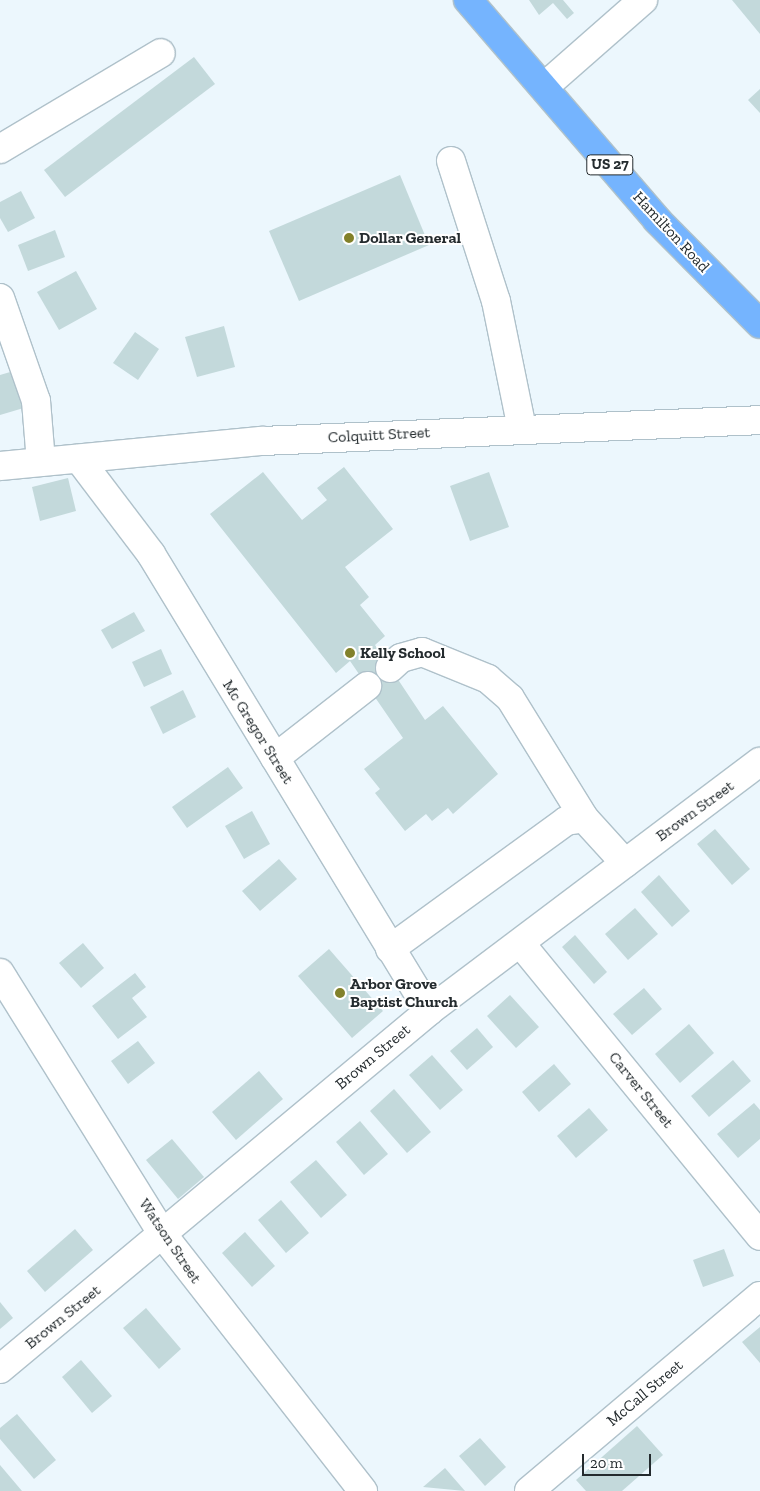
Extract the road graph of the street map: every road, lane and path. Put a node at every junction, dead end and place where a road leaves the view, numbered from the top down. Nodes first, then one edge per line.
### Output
1 (468, 0) edge
2 (644, 0) edge
3 (161, 53) dead end
4 (544, 87) junction
5 (0, 149) edge
6 (452, 161) dead end
7 (0, 298) edge
8 (760, 324) edge
9 (760, 420) edge
10 (522, 428) junction
11 (79, 459) junction
12 (42, 462) junction
13 (0, 466) edge
14 (390, 668) dead end
15 (367, 686) dead end
16 (275, 758) junction
17 (760, 762) edge
18 (584, 818) junction
19 (625, 863) junction
20 (522, 944) junction
21 (390, 949) junction
22 (0, 973) edge
23 (429, 1011) junction
24 (163, 1235) junction
25 (760, 1236) edge
26 (760, 1296) edge
27 (0, 1369) edge
28 (531, 1490) edge
29 (364, 1491) edge

1 - 4 highway, Hamilton Road / US 27
2 - 4 street
3 - 5 street
4 - 8 highway, Hamilton Road / US 27
6 - 10 street
7 - 12 street
9 - 10 street, Colquitt Street
10 - 11 street, Colquitt Street
11 - 12 street, Colquitt Street
11 - 16 street, Mc Gregor Street
12 - 13 street, Colquitt Street
14 - 18 street
15 - 16 street
16 - 21 street, Mc Gregor Street
17 - 19 street, Brown Street
18 - 19 street
18 - 21 street
19 - 20 street, Brown Street
20 - 23 street, Brown Street
20 - 25 street, Carver Street
21 - 23 street, Mc Gregor Street
22 - 24 street, Watson Street
23 - 24 street, Brown Street
24 - 27 street, Brown Street
24 - 29 street, Watson Street
26 - 28 street, McCall Street

